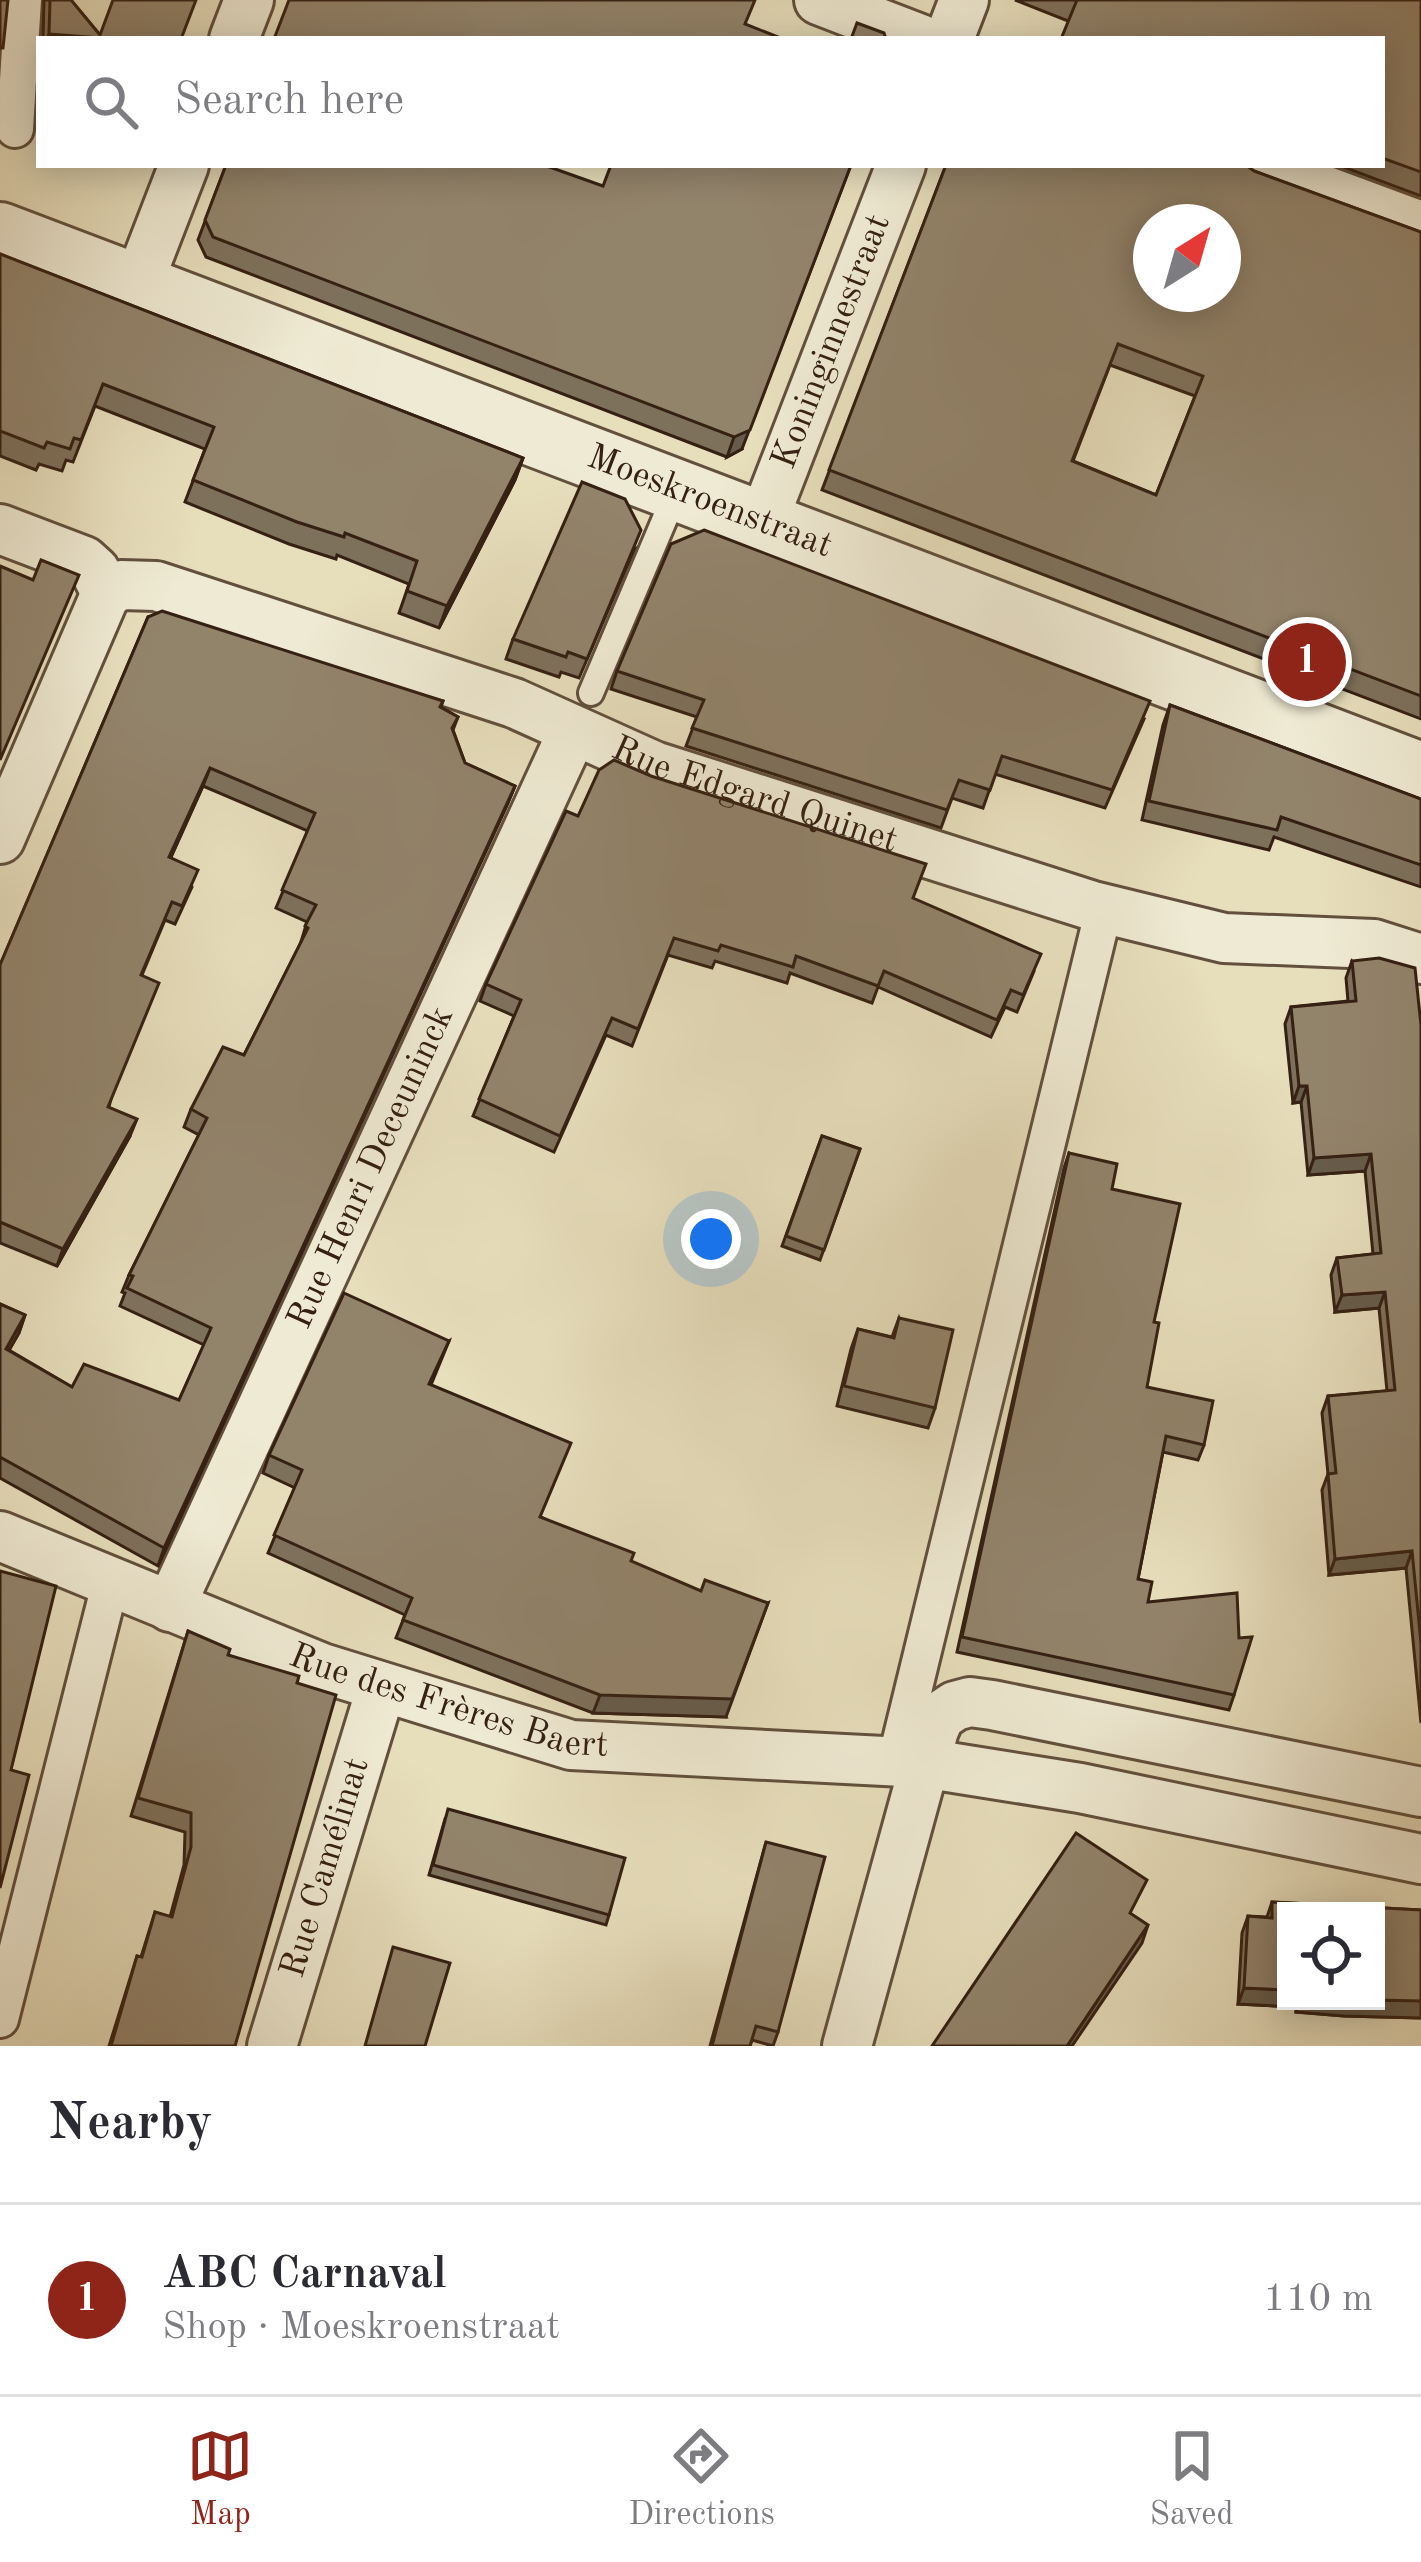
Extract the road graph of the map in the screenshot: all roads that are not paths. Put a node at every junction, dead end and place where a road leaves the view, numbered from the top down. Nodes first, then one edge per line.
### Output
1 (23, 0) edge
2 (249, 0) edge
3 (819, 0) edge
4 (964, 0) edge
5 (235, 36) edge
6 (912, 36) edge
7 (950, 36) edge
8 (15, 129) dead end
9 (183, 168) edge
10 (900, 168) edge
11 (1264, 168) edge
12 (1421, 226) edge
13 (0, 233) edge
14 (138, 284) junction
15 (678, 488) junction
16 (763, 521) junction
17 (0, 529) edge
18 (106, 593) junction
19 (582, 712) junction
20 (1421, 772) edge
21 (0, 839) edge
22 (1104, 909) junction
23 (1421, 959) edge
24 (0, 1536) edge
25 (111, 1581) junction
26 (170, 1607) junction
27 (382, 1689) junction
28 (910, 1762) junction
29 (1421, 1792) edge
30 (1421, 1859) edge
31 (0, 2019) edge
32 (272, 2046) edge
33 (847, 2046) edge

1 - 8 street
2 - 5 street
3 - 6 street
4 - 7 street
9 - 14 street
10 - 16 street, Koninginnestraat
11 - 12 street
13 - 14 street, Moeskroenstraat
14 - 15 street, Moeskroenstraat
15 - 16 street, Moeskroenstraat
15 - 19 lane
16 - 20 street, Moeskroenstraat
17 - 18 street
18 - 19 street, Rue Edgard Quinet
18 - 21 street
19 - 22 street, Rue Edgard Quinet
19 - 26 street, Rue Henri Deceuninck
22 - 23 street, Rue Edgard Quinet
22 - 28 street
24 - 25 street, Rue des Frères Baert
25 - 26 street, Rue des Frères Baert
25 - 31 street
26 - 27 street, Rue des Frères Baert
27 - 28 street, Rue des Frères Baert
27 - 32 street, Rue Camélinat
28 - 29 street
28 - 30 street, Rue des Frères Baert
28 - 33 street

